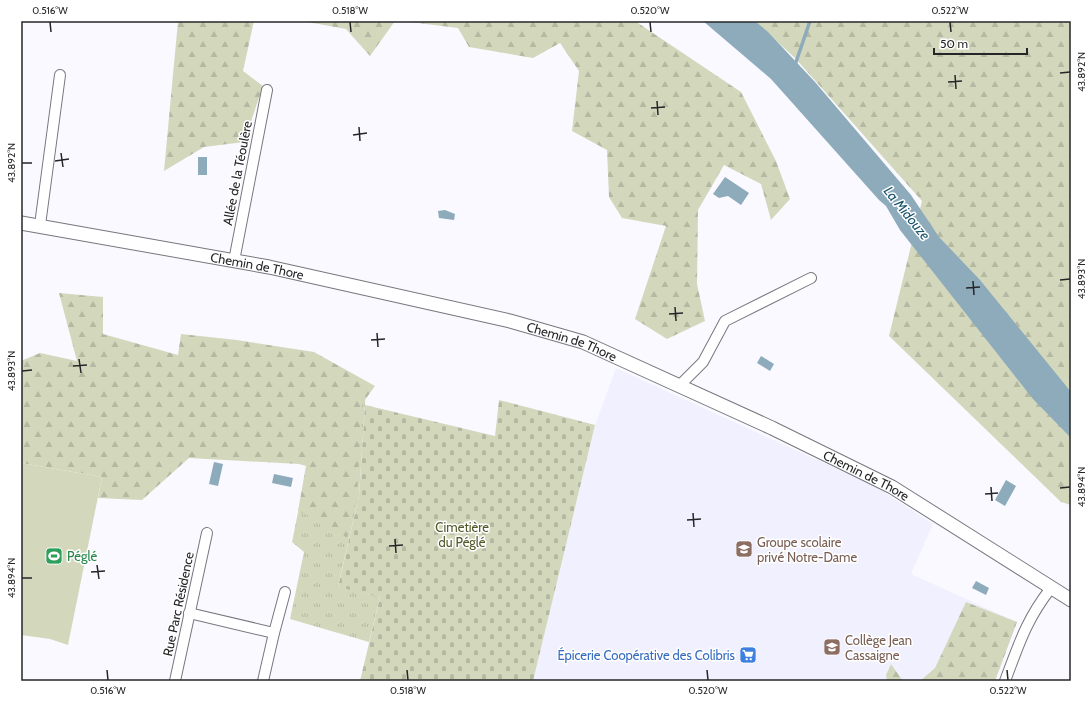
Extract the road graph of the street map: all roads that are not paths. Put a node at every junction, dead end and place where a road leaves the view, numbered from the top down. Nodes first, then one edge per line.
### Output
1 (60, 75) dead end
2 (267, 90) dead end
3 (21, 223) edge
4 (40, 225) junction
5 (234, 261) junction
6 (811, 278) dead end
7 (678, 386) junction
8 (207, 533) dead end
9 (1051, 588) junction
10 (285, 592) dead end
11 (1071, 600) edge
12 (189, 613) junction
13 (274, 633) junction
14 (175, 681) edge
15 (263, 681) edge
16 (1005, 681) edge

1 - 4 street
2 - 5 street, Allée de la Téoulère
3 - 4 street, Chemin de Thore
4 - 5 street, Chemin de Thore
5 - 7 street, Chemin de Thore
6 - 7 street
7 - 9 street, Chemin de Thore
8 - 12 street, Rue Parc Résidence
9 - 11 street, Chemin de Thore
9 - 16 street
10 - 13 street
12 - 13 street
12 - 14 street, Rue Parc Résidence
13 - 15 street

